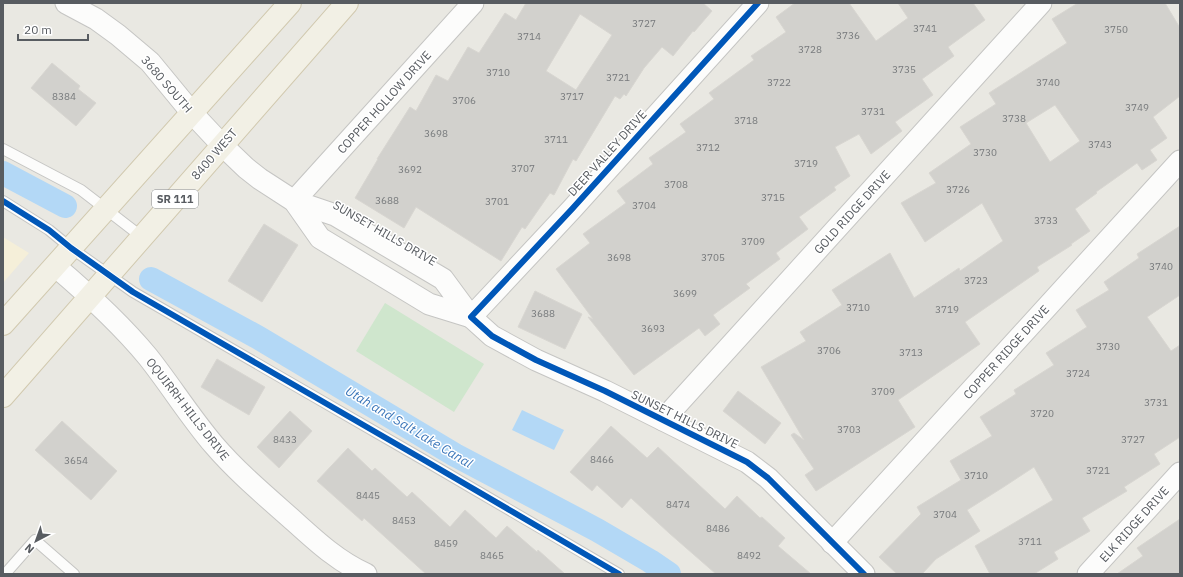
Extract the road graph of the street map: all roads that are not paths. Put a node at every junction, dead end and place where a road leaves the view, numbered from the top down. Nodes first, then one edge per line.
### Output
1 (290, 3) edge
2 (347, 3) edge
3 (474, 3) edge
4 (758, 3) edge
5 (1040, 3) edge
6 (70, 4) edge
7 (192, 113) junction
8 (222, 145) junction
9 (3, 149) edge
10 (1180, 161) edge
11 (3, 201) edge
12 (294, 201) junction
13 (106, 209) junction
14 (142, 237) junction
15 (71, 248) junction
16 (55, 266) junction
17 (109, 275) junction
18 (90, 297) junction
19 (471, 317) junction
20 (3, 324) edge
21 (3, 396) edge
22 (663, 420) junction
23 (1180, 473) edge
24 (832, 543) junction
25 (5, 574) edge
26 (74, 574) edge
27 (366, 574) edge
28 (619, 574) edge
29 (864, 574) edge
30 (1088, 574) edge

1 - 7 main road
2 - 8 main road, 8400 WEST / SR 111
3 - 12 street, COPPER HOLLOW DRIVE
4 - 19 street, DEER VALLEY DRIVE
5 - 22 street, GOLD RIDGE DRIVE
6 - 7 street, 3680 SOUTH
7 - 8 street, 3680 SOUTH
7 - 13 main road
8 - 12 street, SUNSET HILLS DRIVE
8 - 14 main road, 8400 WEST / SR 111
9 - 13 lane
10 - 24 street, COPPER RIDGE DRIVE
11 - 15 lane
12 - 19 street, SUNSET HILLS DRIVE
12 - 19 street, SUNSET HILLS DRIVE
13 - 14 lane
13 - 15 main road
14 - 17 main road, 8400 WEST / SR 111
15 - 16 main road
15 - 17 lane
16 - 18 street, OQUIRRH HILLS DRIVE
16 - 20 main road
17 - 18 main road, 8400 WEST / SR 111
17 - 28 lane
18 - 21 main road, 8400 WEST / SR 111
18 - 27 street, OQUIRRH HILLS DRIVE
19 - 22 street, SUNSET HILLS DRIVE
22 - 24 street, SUNSET HILLS DRIVE
23 - 30 street, ELK RIDGE DRIVE
24 - 29 street, SUNSET HILLS DRIVE
25 - 26 lane

